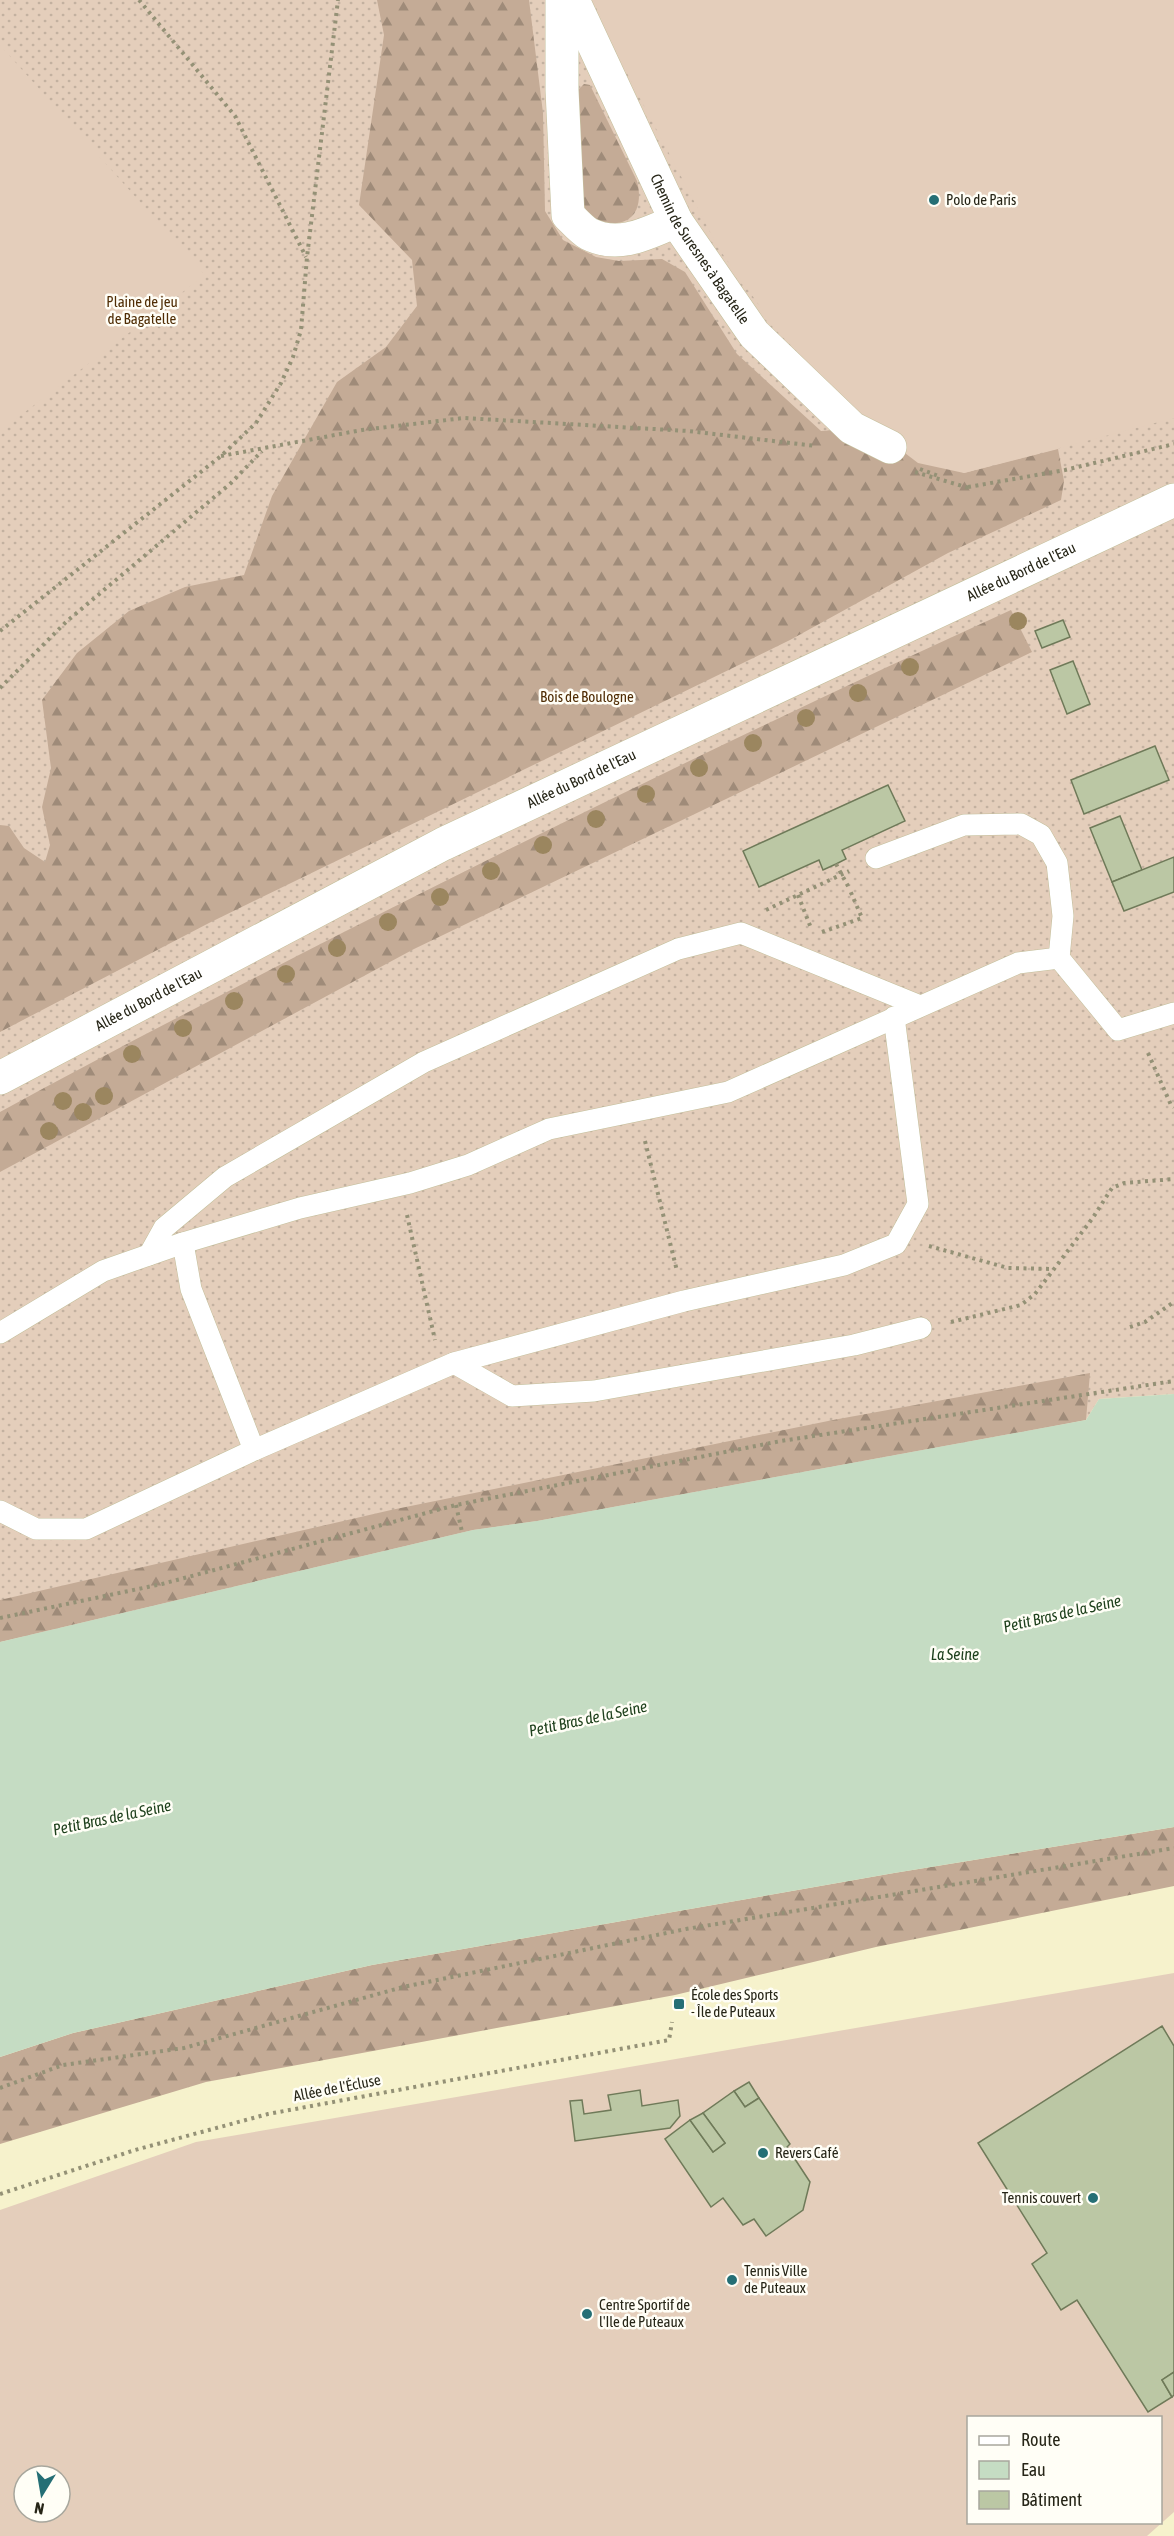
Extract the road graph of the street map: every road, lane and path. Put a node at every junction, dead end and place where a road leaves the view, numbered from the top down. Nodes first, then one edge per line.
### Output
1 (139, 0) edge
2 (338, 0) edge
3 (562, 0) edge
4 (573, 0) edge
5 (676, 221) junction
6 (307, 257) junction
7 (1174, 444) edge
8 (826, 447) dead end
9 (890, 447) joint
10 (262, 450) junction
11 (221, 456) junction
12 (914, 471) dead end
13 (969, 488) junction
14 (1174, 500) edge
15 (0, 632) edge
16 (0, 688) edge
17 (876, 858) joint
18 (836, 864) dead end
19 (798, 895) junction
20 (741, 933) junction
21 (1059, 958) junction
22 (920, 1006) junction
23 (1174, 1013) edge
24 (894, 1017) junction
25 (1135, 1025) junction
26 (0, 1078) edge
27 (1174, 1107) edge
28 (638, 1111) junction
29 (1174, 1179) edge
30 (400, 1185) junction
31 (900, 1236) junction
32 (183, 1243) junction
33 (149, 1255) junction
34 (1053, 1269) junction
35 (684, 1301) junction
36 (1174, 1302) edge
37 (1130, 1327) dead end
38 (921, 1328) joint
39 (0, 1333) edge
40 (448, 1366) junction
41 (1174, 1381) edge
42 (254, 1450) junction
43 (456, 1505) junction
44 (0, 1511) edge
45 (462, 1532) dead end
46 (0, 1618) edge
47 (1174, 1848) edge
48 (672, 2022) dead end
49 (0, 2088) edge
50 (0, 2194) edge

1 - 6 path
2 - 6 path
3 - 5 main road
4 - 5 main road, Chemin de Suresnes à Bagatelle
5 - 9 main road, Chemin de Suresnes à Bagatelle
6 - 11 path
7 - 13 path
8 - 10 path
9 - 13 path
10 - 11 path
10 - 16 path
11 - 15 path
12 - 13 path
14 - 26 main road, Allée du Bord de l'Eau
17 - 19 path
17 - 21 lane
18 - 19 path, bridge
19 - 20 path
20 - 22 lane
20 - 33 lane
21 - 22 lane
21 - 25 lane
22 - 24 lane
23 - 25 lane
24 - 28 lane
24 - 31 lane
25 - 27 path
28 - 30 lane
28 - 35 path
29 - 34 path
30 - 32 lane
30 - 40 path
31 - 34 path
31 - 35 lane
32 - 33 lane
32 - 42 lane
33 - 39 lane
34 - 38 path
35 - 40 lane
36 - 37 path
38 - 40 lane
40 - 42 lane
41 - 43 path
42 - 44 lane
43 - 45 path
43 - 46 path
47 - 49 path
48 - 50 path, Allée de l'Écluse

